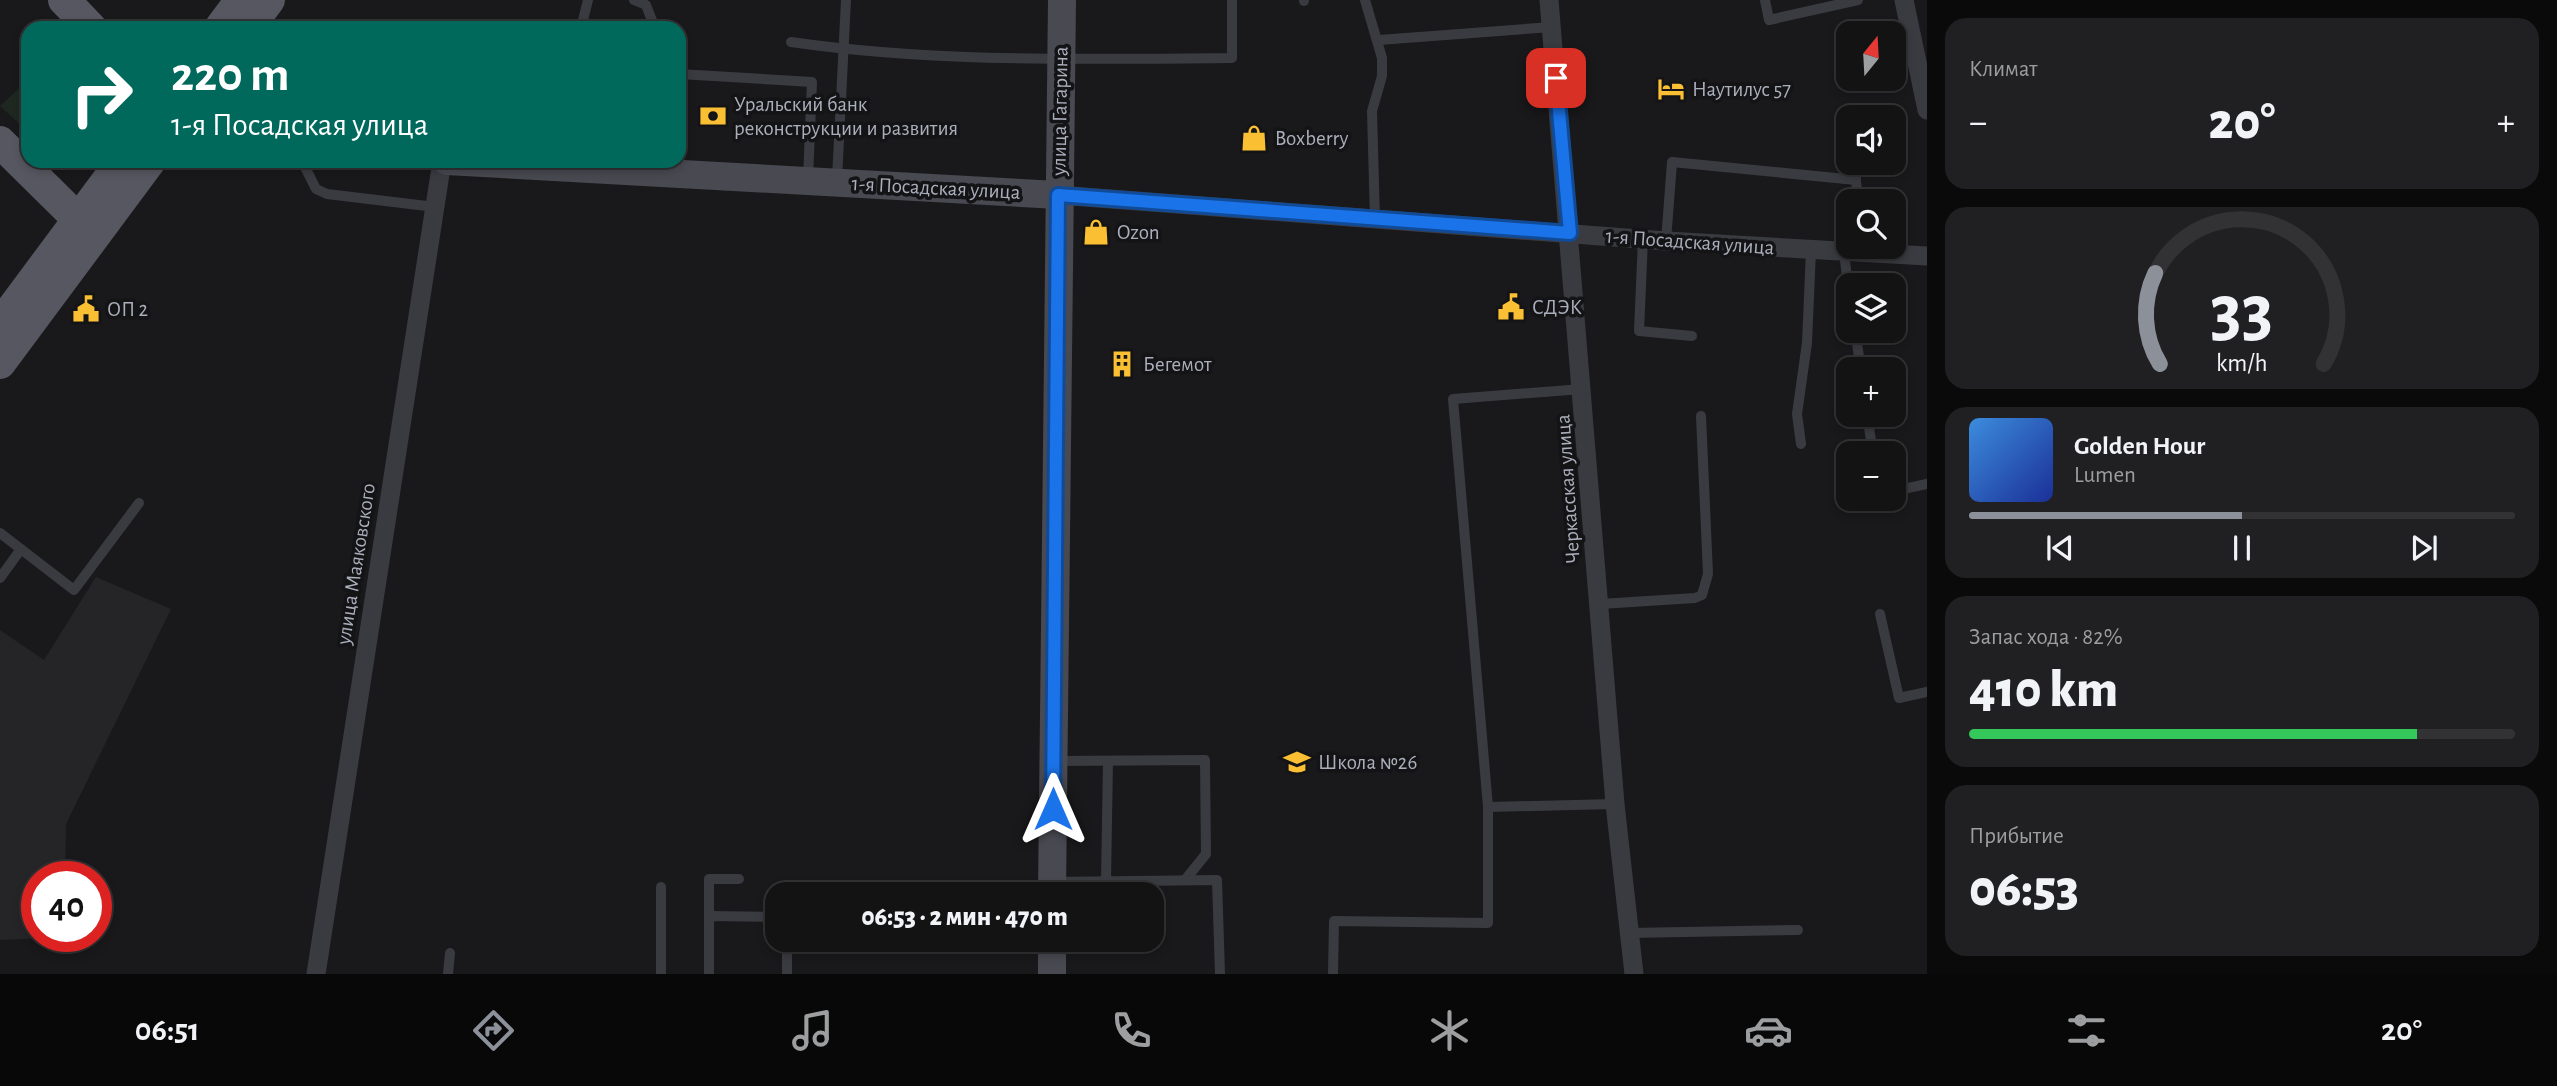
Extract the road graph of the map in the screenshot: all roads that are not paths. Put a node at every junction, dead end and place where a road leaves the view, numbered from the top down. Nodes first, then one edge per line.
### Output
1 (241, 0) edge
2 (269, 0) edge
3 (588, 0) edge
4 (634, 0) edge
5 (846, 0) edge
6 (1062, 0) edge
7 (1232, 0) edge
8 (1364, 0) edge
9 (1549, 0) edge
10 (1765, 0) edge
11 (1858, 0) edge
12 (1904, 0) edge
13 (225, 21) edge
14 (253, 21) edge
15 (583, 21) edge
16 (652, 21) edge
17 (1552, 27) junction
18 (1379, 40) junction
19 (791, 42) dead end
20 (845, 50) junction
21 (1061, 60) junction
22 (686, 74) edge
23 (1927, 110) edge
24 (0, 142) edge
25 (21, 163) edge
26 (26, 168) edge
27 (118, 168) edge
28 (143, 168) edge
29 (306, 168) edge
30 (443, 168) edge
31 (614, 168) edge
32 (1855, 175) edge
33 (1856, 180) junction
34 (808, 181) junction
35 (837, 183) junction
36 (1857, 189) edge
37 (1058, 195) junction
38 (435, 207) junction
39 (1375, 220) junction
40 (87, 228) junction
41 (1570, 233) junction
42 (1643, 239) junction
43 (1665, 241) junction
44 (1811, 250) junction
45 (1836, 252) edge
46 (1906, 254) edge
47 (1927, 256) edge
48 (0, 325) edge
49 (1692, 336) dead end
50 (0, 363) edge
51 (1583, 388) junction
52 (1701, 416) dead end
53 (1801, 444) dead end
54 (1927, 484) edge
55 (1906, 488) edge
56 (139, 503) dead end
57 (0, 533) edge
58 (21, 549) junction
59 (0, 578) edge
60 (1600, 604) junction
61 (1880, 614) dead end
62 (1927, 692) edge
63 (1054, 761) junction
64 (1108, 761) junction
65 (1615, 804) junction
66 (1488, 807) junction
67 (739, 879) dead end
68 (1185, 880) junction
69 (1106, 881) junction
70 (1052, 882) edge
71 (1098, 882) edge
72 (661, 887) dead end
73 (709, 916) junction
74 (765, 917) edge
75 (1798, 930) dead end
76 (1629, 933) junction
77 (787, 952) edge
78 (1052, 952) edge
79 (450, 953) dead end
80 (316, 974) edge
81 (448, 974) edge
82 (661, 974) edge
83 (709, 974) edge
84 (787, 974) edge
85 (1052, 974) edge
86 (1220, 974) edge
87 (1334, 974) edge
88 (1634, 974) edge

1 - 13 main road
2 - 14 main road
3 - 15 lane
4 - 16 lane
5 - 20 lane
6 - 21 street, улица Гагарина
7 - 21 lane
8 - 18 lane
9 - 17 street, Черкасская улица
10 - 11 lane
12 - 23 street
17 - 18 lane
17 - 41 street, Черкасская улица
18 - 39 lane
19 - 20 lane
20 - 21 lane
20 - 35 lane
21 - 37 street, улица Гагарина
22 - 34 lane
24 - 25 main road
26 - 40 main road
27 - 40 main road
28 - 40 main road
29 - 38 lane
30 - 38 street, улица Маяковского
31 - 34 street, 1-я Посадская улица
32 - 33 lane
33 - 36 lane
33 - 43 lane
34 - 35 street, 1-я Посадская улица
35 - 37 street, 1-я Посадская улица
37 - 39 street, 1-я Посадская улица
37 - 63 street, улица Гагарина
38 - 80 street, улица Маяковского
39 - 41 street, 1-я Посадская улица
40 - 48 main road
40 - 50 main road
41 - 42 street, 1-я Посадская улица
41 - 51 street, Черкасская улица
42 - 43 street, 1-я Посадская улица
42 - 49 lane
43 - 44 street, 1-я Посадская улица
44 - 45 street, 1-я Посадская улица
44 - 53 lane
46 - 47 street, 1-я Посадская улица
51 - 60 street, Черкасская улица
51 - 66 lane
52 - 60 lane
54 - 55 lane
56 - 58 lane
57 - 58 lane
58 - 59 lane
60 - 65 street, Черкасская улица
61 - 62 lane
63 - 64 lane
63 - 70 street, улица Гагарина
64 - 68 lane
64 - 69 lane
65 - 66 lane
65 - 76 street, Черкасская улица
66 - 87 lane
67 - 73 lane
68 - 69 lane
68 - 86 lane
69 - 71 lane
72 - 82 lane
73 - 74 lane
73 - 83 lane
75 - 76 lane
76 - 88 street, Черкасская улица
77 - 84 lane
78 - 85 street
79 - 81 lane

